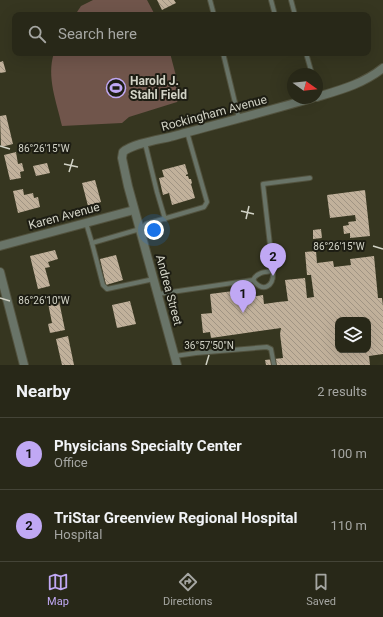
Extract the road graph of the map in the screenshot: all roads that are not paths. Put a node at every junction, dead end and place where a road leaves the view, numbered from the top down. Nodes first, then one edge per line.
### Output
1 (210, 0) edge
2 (271, 0) edge
3 (291, 0) edge
4 (213, 12) edge
5 (274, 12) edge
6 (294, 12) edge
7 (224, 56) edge
8 (307, 56) edge
9 (310, 68) edge
10 (383, 68) edge
11 (323, 94) edge
12 (289, 104) edge
13 (239, 119) junction
14 (187, 132) junction
15 (145, 144) junction
16 (123, 152) joint
17 (310, 178) dead end
18 (134, 210) junction
19 (165, 219) junction
20 (86, 223) junction
21 (140, 229) junction
22 (92, 243) junction
23 (0, 246) edge
24 (273, 271) junction
25 (0, 272) edge
26 (154, 279) junction
27 (253, 280) junction
28 (158, 294) junction
29 (174, 356) junction
30 (24, 365) edge
31 (177, 365) edge
32 (274, 365) edge

1 - 4 lane
2 - 5 lane
3 - 6 lane
7 - 13 lane
8 - 9 lane
10 - 11 street, Rockingham Avenue
12 - 13 street, Rockingham Avenue
13 - 14 street, Rockingham Avenue
14 - 15 street, Rockingham Avenue
14 - 19 lane
15 - 16 street, Rockingham Avenue
15 - 19 lane
16 - 18 street, Andrea Street
17 - 24 lane
18 - 20 street, Karen Avenue
18 - 21 street, Andrea Street
19 - 21 lane
20 - 22 lane
20 - 23 street, Karen Avenue
21 - 22 lane
21 - 26 street, Andrea Street
22 - 26 lane
24 - 27 lane
24 - 27 lane
25 - 30 street
26 - 28 street, Andrea Street
27 - 28 lane
28 - 29 street, Andrea Street
29 - 31 street, Andrea Street
29 - 32 lane

